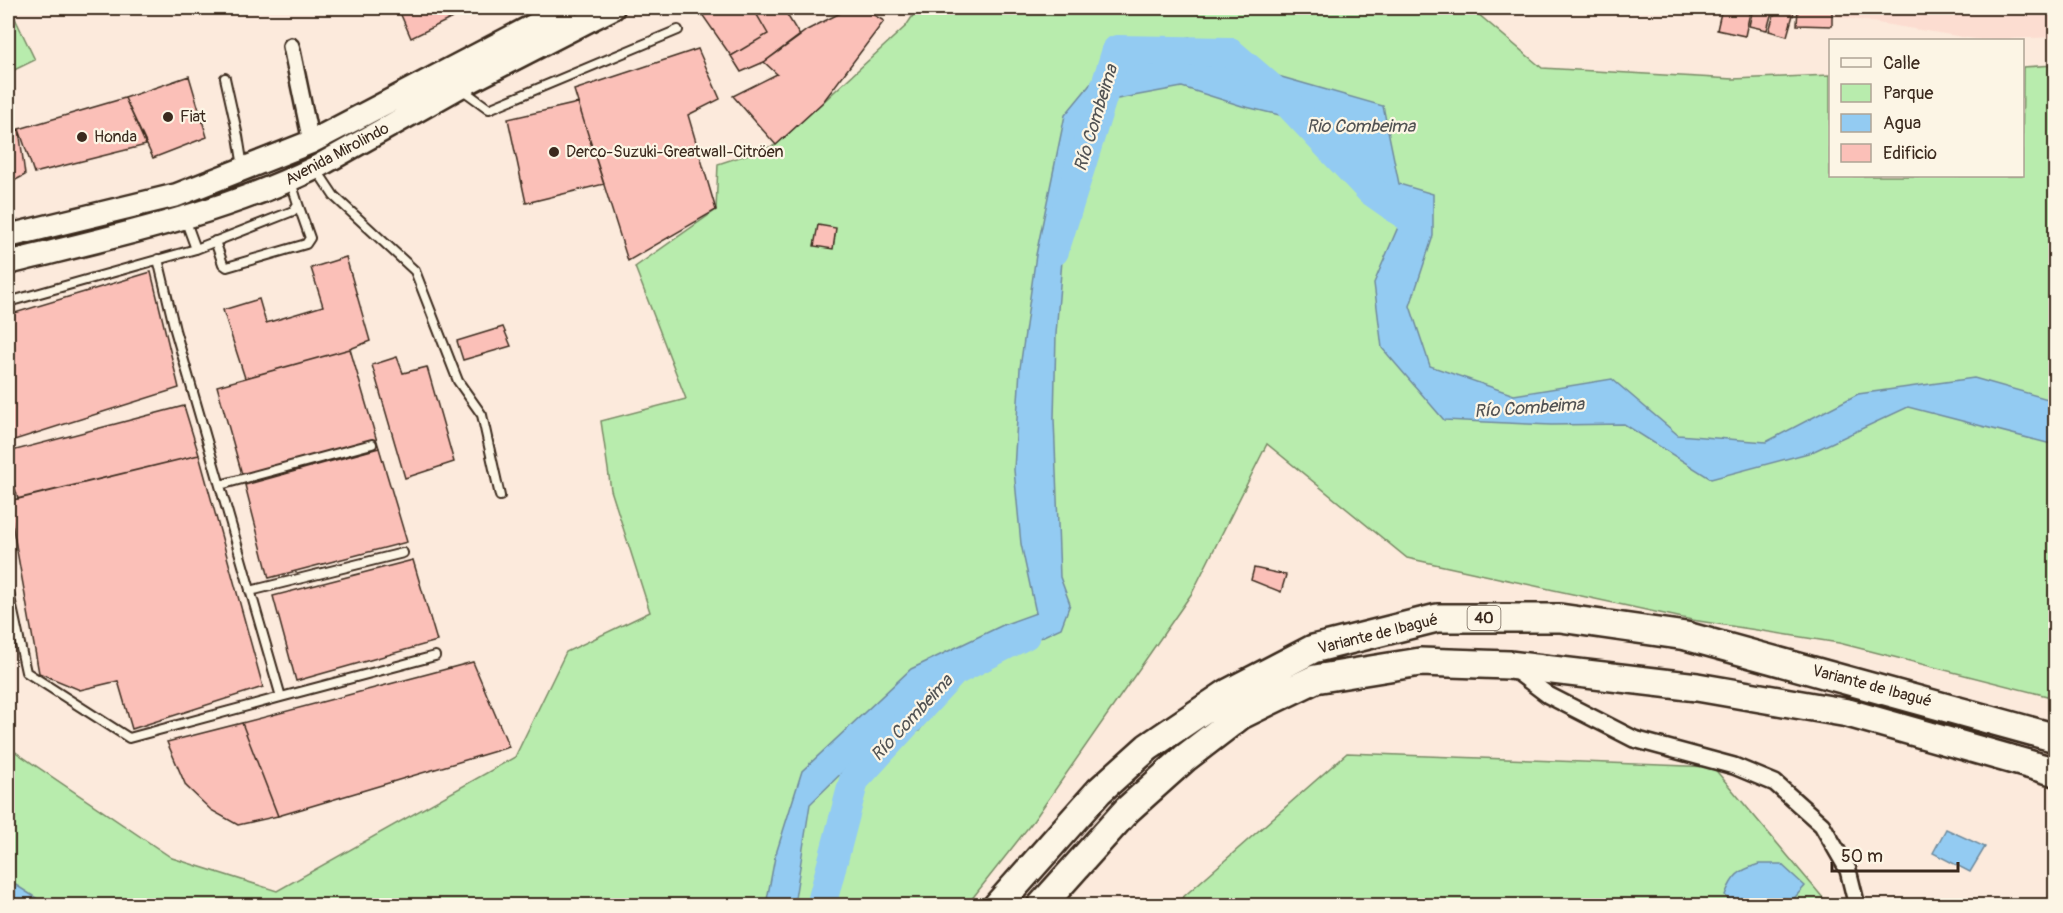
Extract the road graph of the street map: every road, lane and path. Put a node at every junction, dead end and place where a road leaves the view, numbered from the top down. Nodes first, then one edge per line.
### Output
1 (567, 8) edge
2 (613, 8) edge
3 (678, 30) dead end
4 (291, 46) dead end
5 (225, 78) dead end
6 (459, 87) junction
7 (311, 142) junction
8 (315, 168) junction
9 (243, 169) junction
10 (291, 180) junction
11 (298, 204) junction
12 (185, 218) junction
13 (8, 236) edge
14 (215, 241) junction
15 (196, 249) junction
16 (158, 259) junction
17 (8, 263) edge
18 (8, 302) edge
19 (372, 444) dead end
20 (220, 485) junction
21 (501, 496) dead end
22 (403, 553) dead end
23 (8, 588) edge
24 (250, 591) junction
25 (435, 656) dead end
26 (1509, 665) junction
27 (281, 697) junction
28 (2055, 738) edge
29 (2055, 772) edge
30 (997, 906) edge
31 (1041, 906) edge
32 (1857, 906) edge

1 - 7 main road, Avenida Mirolindo
2 - 6 main road, Avenida Mirolindo
3 - 6 lane
4 - 7 street
5 - 9 lane
6 - 8 main road, Avenida Mirolindo
7 - 9 main road, Avenida Mirolindo
8 - 10 main road, Avenida Mirolindo
8 - 21 lane
9 - 13 main road, Avenida Mirolindo
10 - 11 lane
10 - 12 main road, Avenida Mirolindo
11 - 14 lane
11 - 14 lane
12 - 15 lane
12 - 17 main road, Avenida Mirolindo
14 - 15 lane
15 - 16 lane
16 - 18 lane
16 - 20 lane
19 - 20 lane
20 - 24 lane
22 - 24 lane
23 - 27 lane
24 - 27 lane
25 - 27 lane
26 - 29 highway, Variante de Ibagué
26 - 31 highway, Variante de Ibagué
26 - 32 street
28 - 30 highway, Variante de Ibagué / 40

